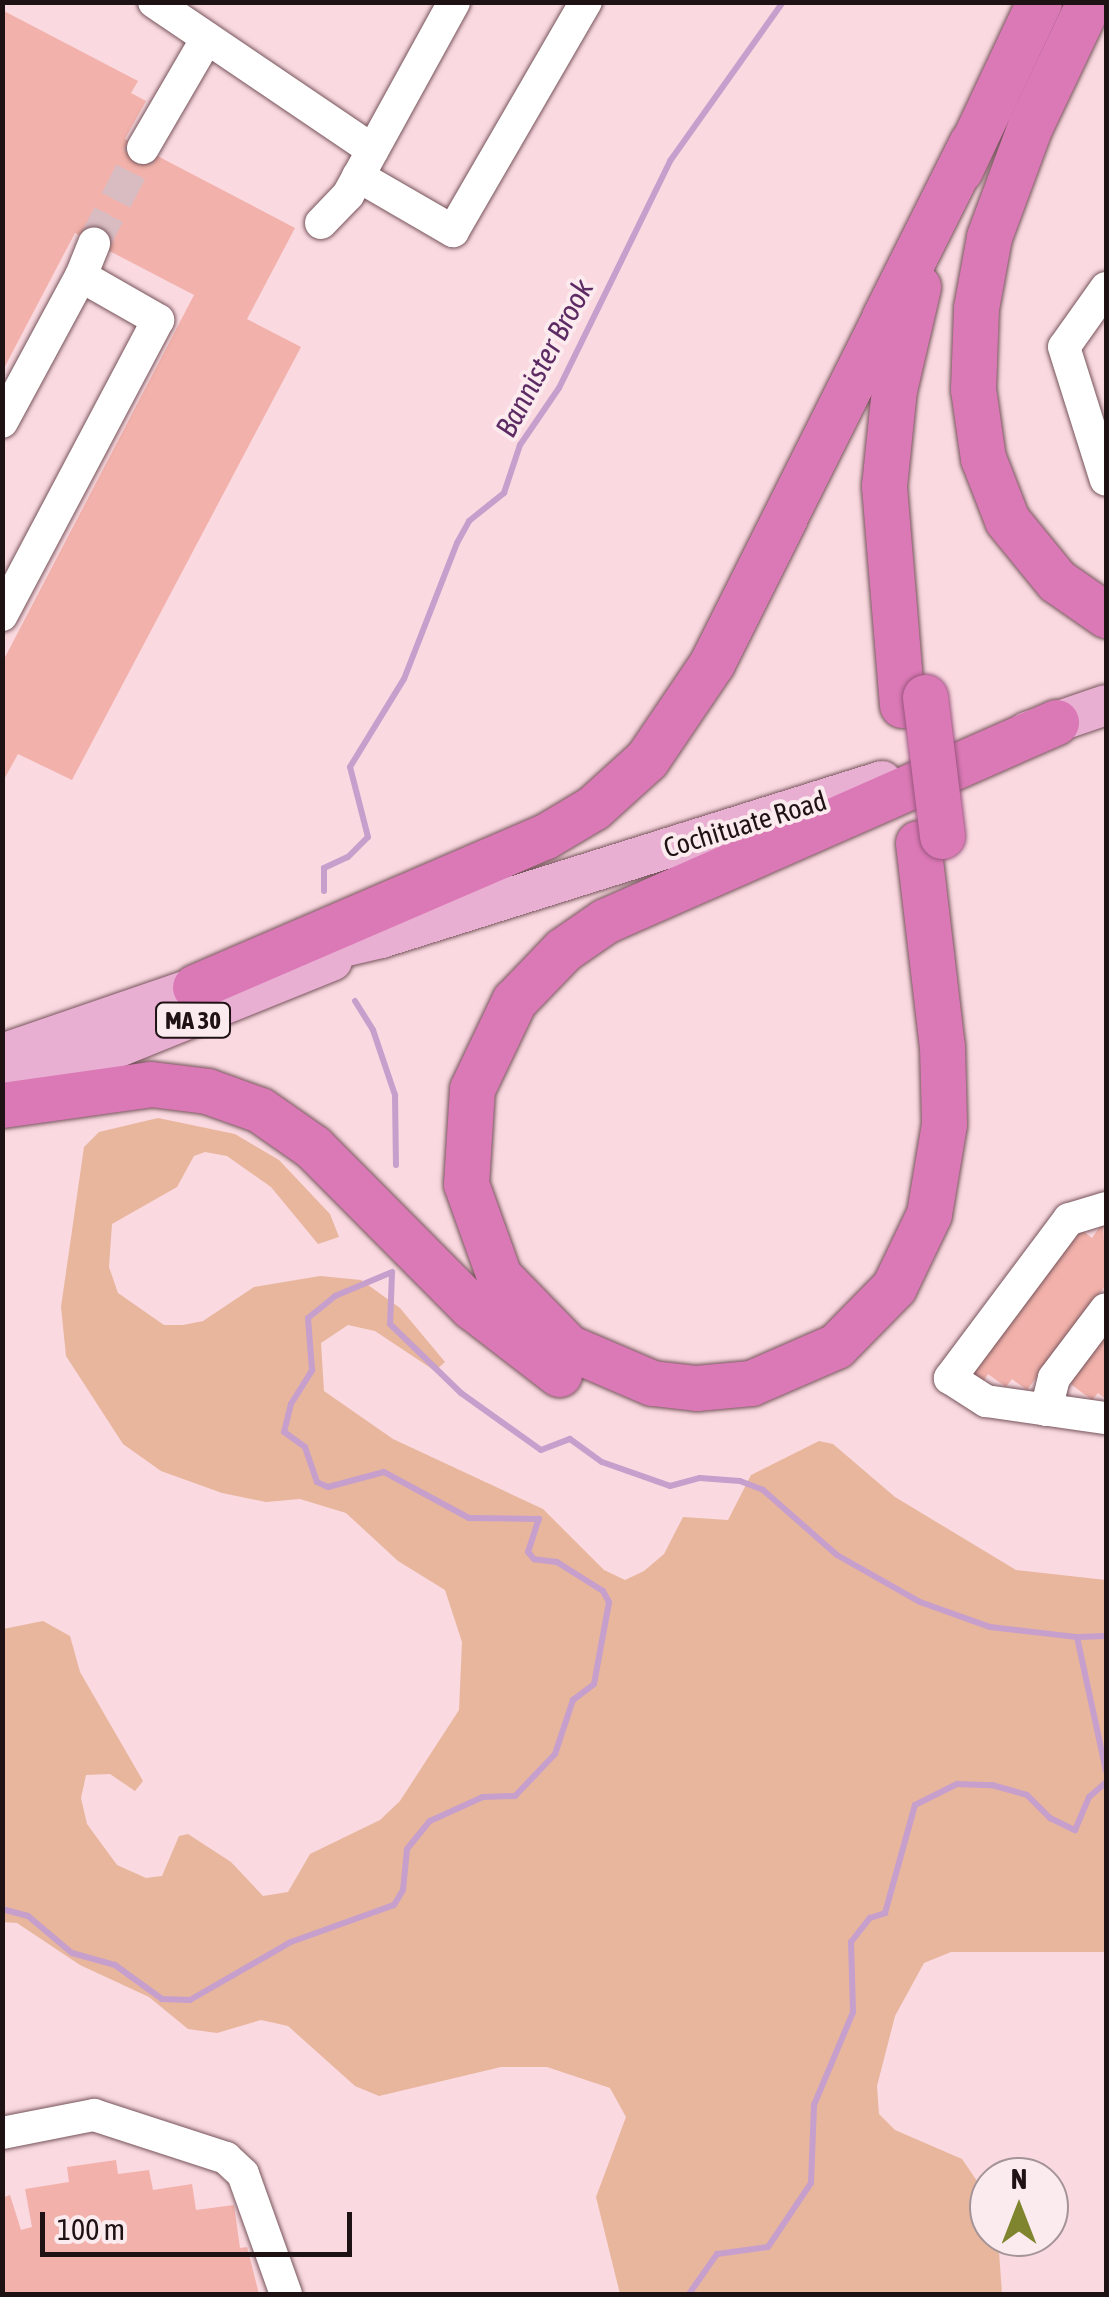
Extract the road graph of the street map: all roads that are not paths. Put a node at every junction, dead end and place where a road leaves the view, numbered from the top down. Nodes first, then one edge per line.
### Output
1 (154, 2) edge
2 (454, 2) edge
3 (586, 2) edge
4 (1039, 2) edge
5 (1089, 2) edge
6 (207, 38) junction
7 (1063, 55) junction
8 (972, 142) junction
9 (143, 148) tunnel mouth
10 (365, 163) junction
11 (321, 222) dead end
12 (94, 243) tunnel mouth
13 (81, 276) junction
14 (1106, 288) edge
15 (2, 422) edge
16 (1106, 480) edge
17 (2, 615) edge
18 (1106, 616) edge
19 (914, 701) junction
20 (1106, 705) edge
21 (1056, 722) junction
22 (930, 839) junction
23 (381, 938) junction
24 (195, 987) junction
25 (2, 1054) edge
26 (2, 1094) edge
27 (2, 1104) edge
28 (1106, 1208) edge
29 (1106, 1309) edge
30 (1046, 1410) junction
31 (1106, 1418) edge
32 (2, 2133) edge
33 (286, 2294) edge

1 - 6 lane
2 - 10 lane
3 - 10 lane
4 - 8 highway
5 - 7 highway
6 - 9 lane
6 - 10 lane
7 - 18 highway
7 - 19 highway
8 - 19 highway
8 - 24 highway
10 - 11 lane
12 - 13 lane
13 - 15 lane
13 - 17 lane
14 - 16 lane
19 - 22 highway, bridge
20 - 21 main road, Cochituate Road / MA 30
21 - 22 highway
21 - 23 main road, Cochituate Road / MA 30
22 - 27 highway
23 - 24 main road, Cochituate Road / MA 30
23 - 26 main road, Cochituate Road / MA 30
24 - 25 main road, Cochituate Road / MA 30
28 - 30 lane
29 - 30 lane
30 - 31 lane
32 - 33 lane

